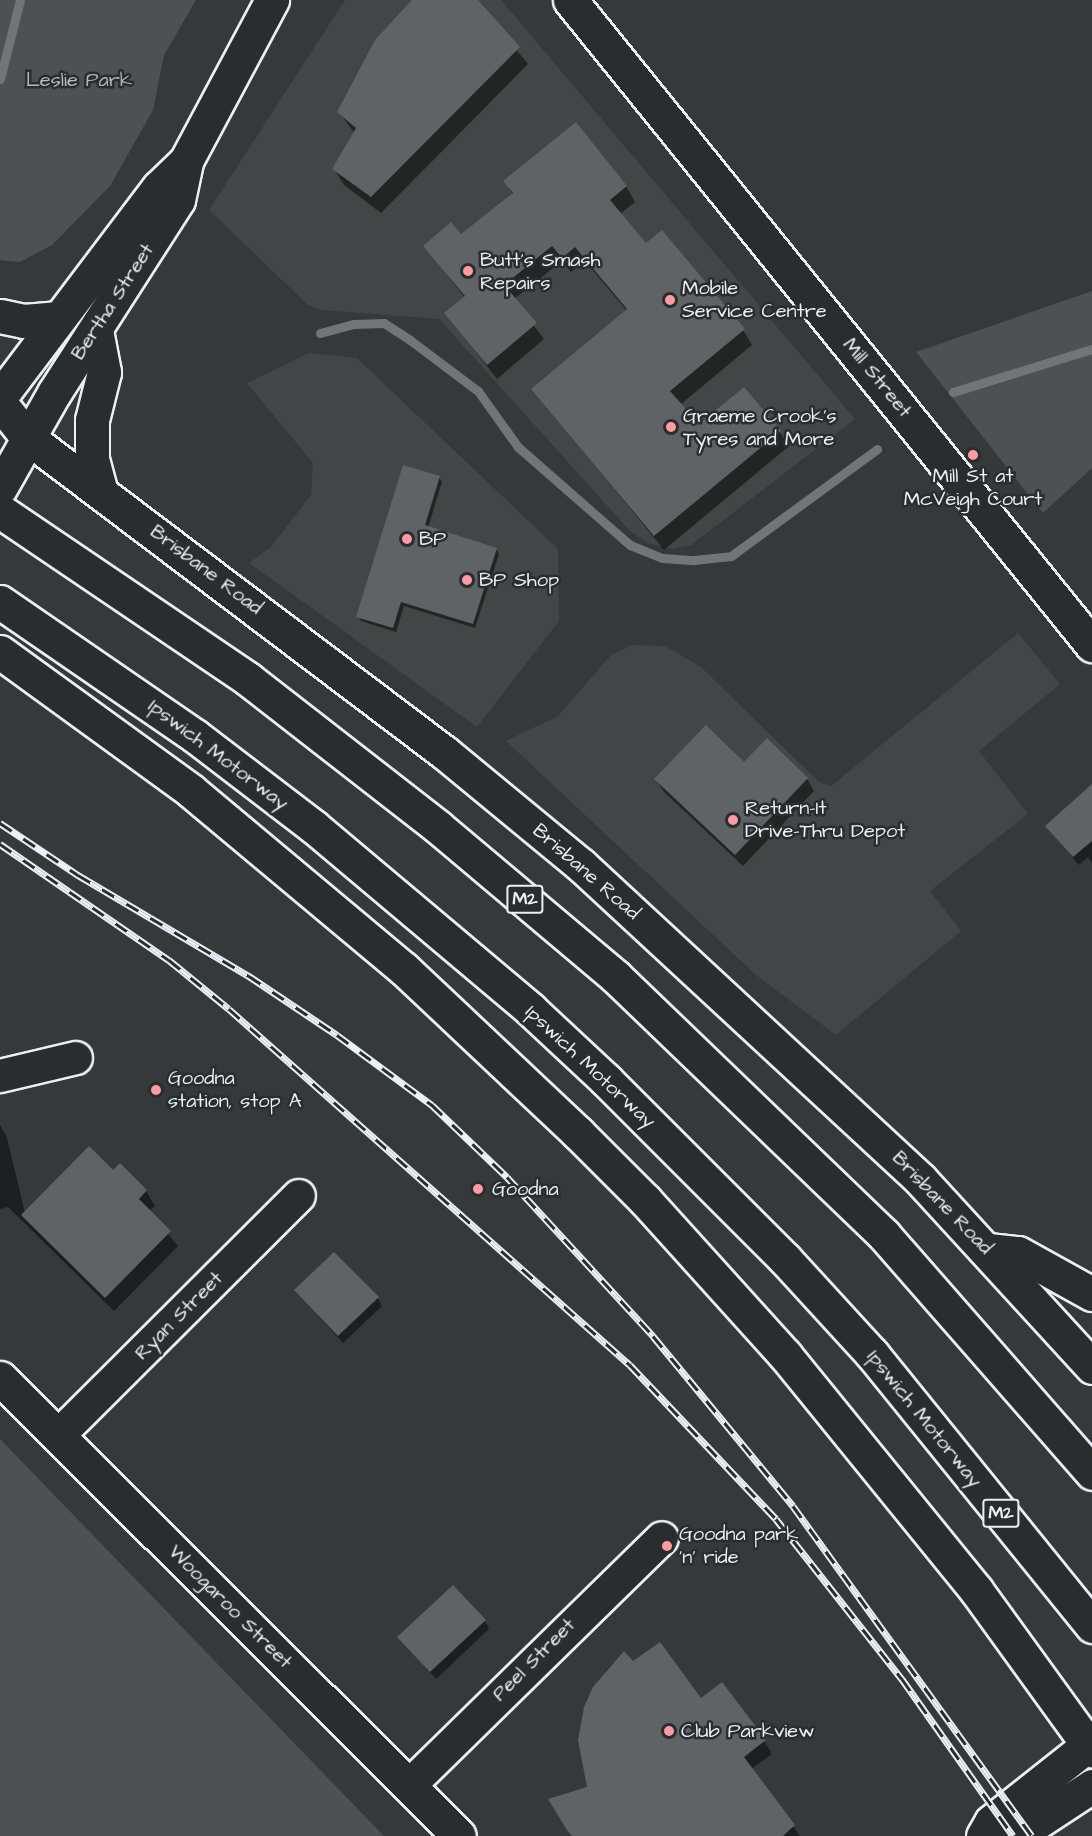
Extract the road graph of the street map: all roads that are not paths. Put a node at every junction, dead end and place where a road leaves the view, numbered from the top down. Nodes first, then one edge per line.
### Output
1 (272, 0) edge
2 (570, 0) edge
3 (186, 160) junction
4 (0, 316) edge
5 (59, 318) junction
6 (96, 330) junction
7 (0, 398) edge
8 (0, 404) edge
9 (14, 435) edge
10 (0, 488) edge
11 (100, 489) junction
12 (0, 511) edge
13 (3, 604) edge
14 (1092, 645) edge
15 (0, 652) edge
16 (76, 1058) dead end
17 (0, 1076) edge
18 (299, 1196) dead end
19 (988, 1250) junction
20 (1092, 1294) edge
21 (1092, 1367) edge
22 (0, 1378) edge
23 (58, 1436) junction
24 (1092, 1473) edge
25 (662, 1538) dead end
26 (1092, 1626) edge
27 (1090, 1748) edge
28 (409, 1786) junction
29 (1092, 1786) edge
30 (459, 1836) edge
31 (983, 1836) edge
32 (1016, 1836) edge

1 - 3 main road, Bertha Street
2 - 14 main road, Mill Street
3 - 5 main road, Bertha Street
3 - 6 main road, Bertha Street
4 - 5 main road
5 - 7 main road, Bertha Street
6 - 9 main road, Bertha Street
6 - 11 main road
8 - 9 main road, Brisbane Road
9 - 10 main road, Bertha Street
9 - 11 main road, Brisbane Road
11 - 19 main road, Brisbane Road
12 - 24 main road, M2
13 - 26 main road, Ipswich Motorway / M2
15 - 27 main road
16 - 17 street
18 - 23 street, Ryan Street
19 - 20 main road
19 - 21 main road, Brisbane Road
22 - 23 main road, Woogaroo Street
23 - 28 main road, Woogaroo Street
25 - 28 street, Peel Street
27 - 31 main road
28 - 30 main road, Woogaroo Street
29 - 32 main road

